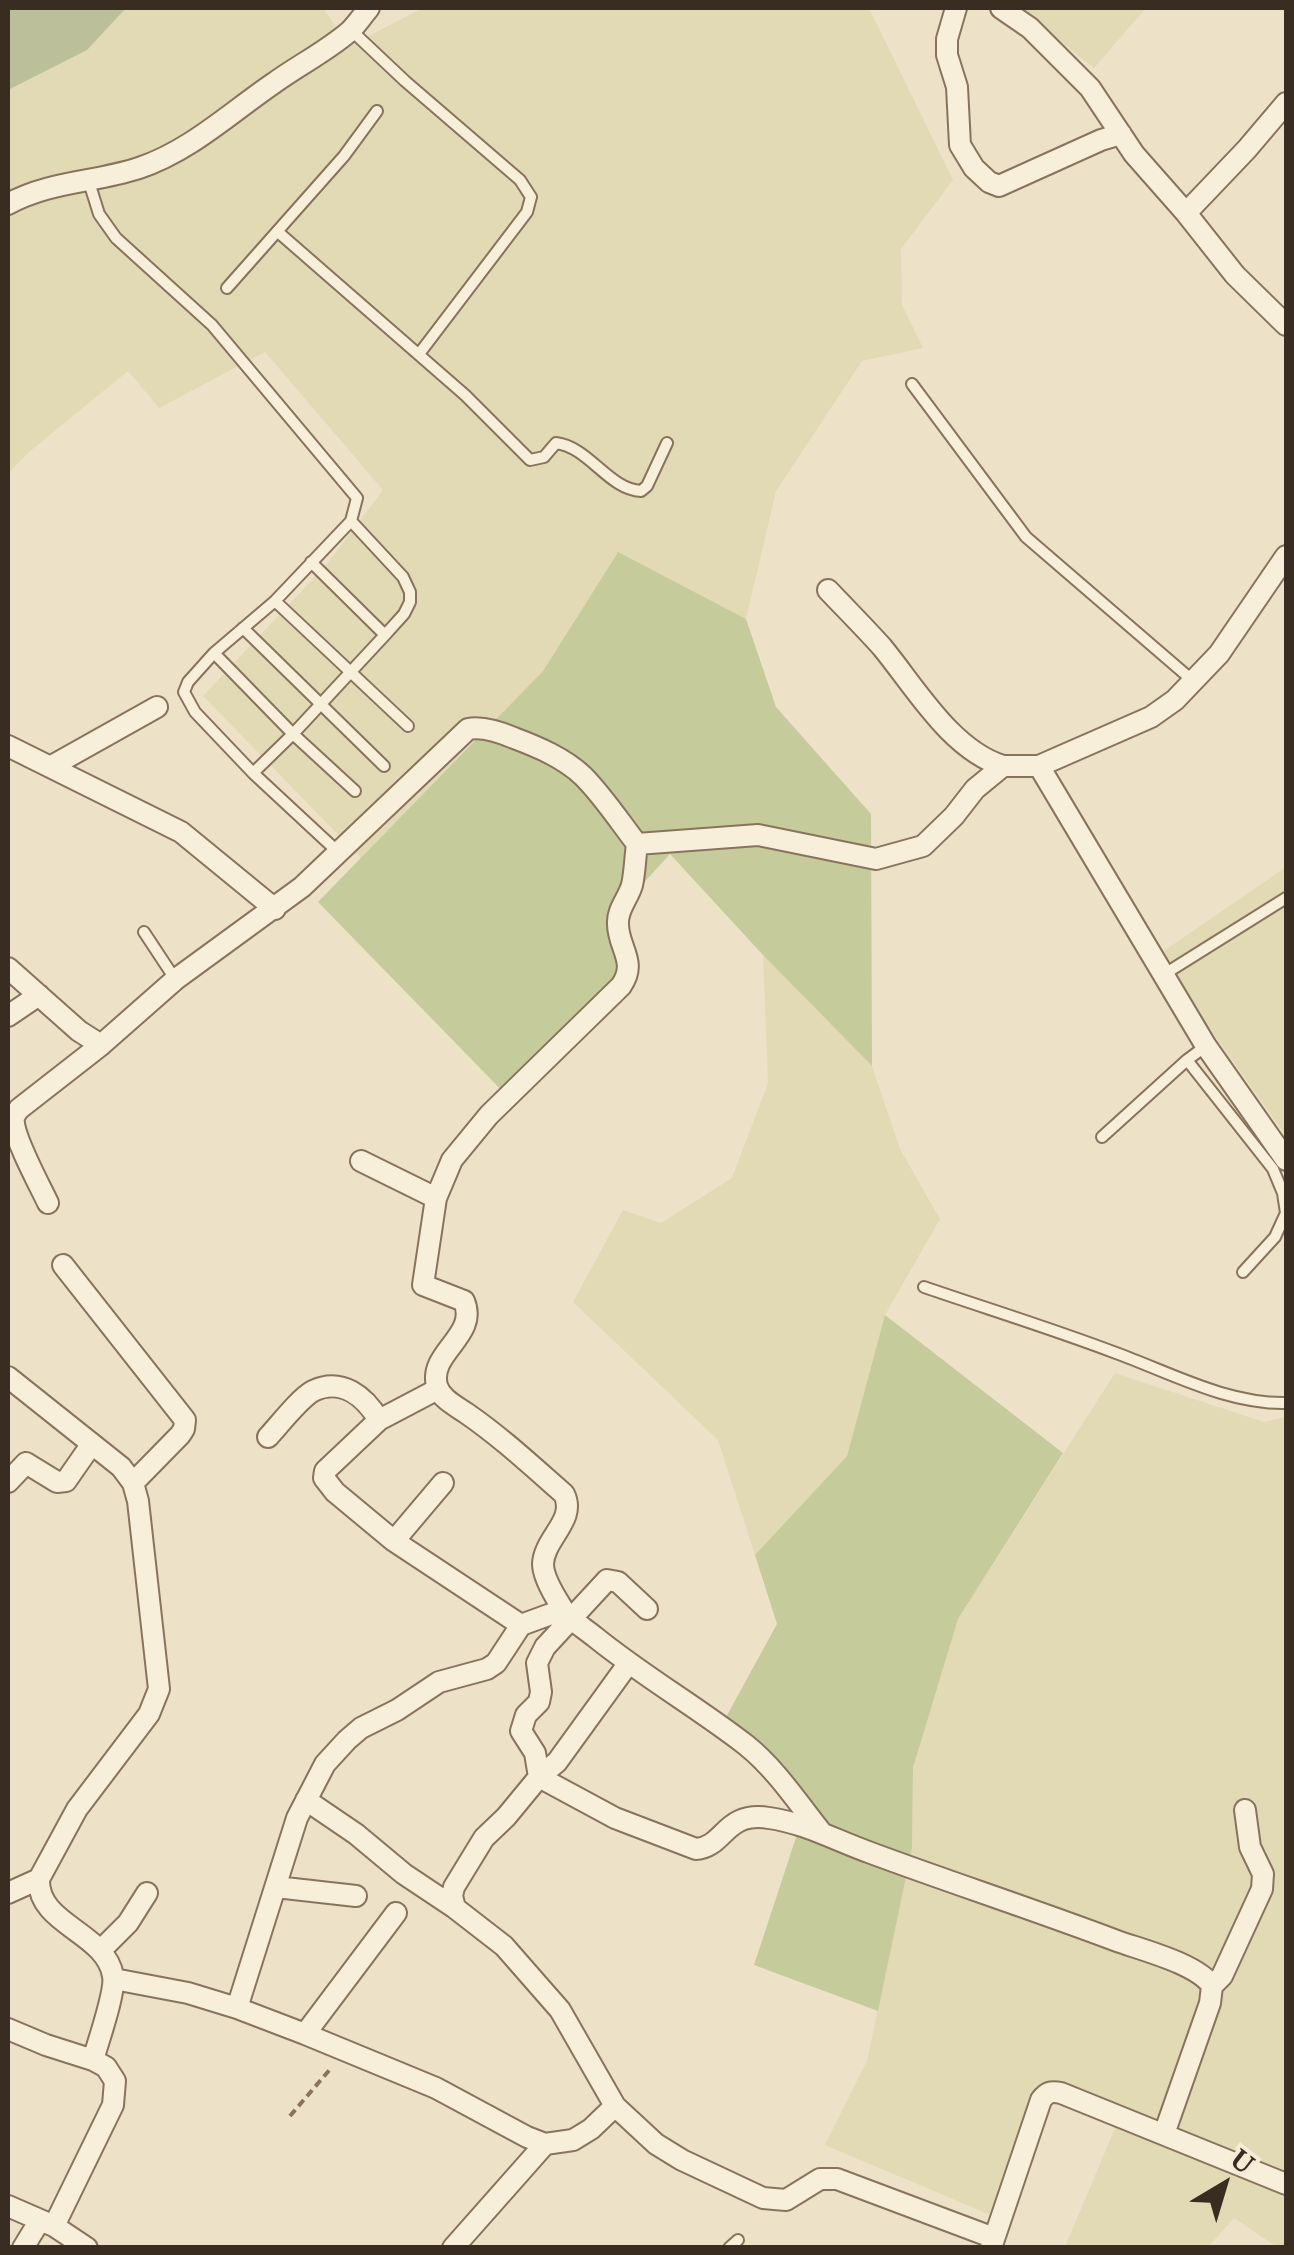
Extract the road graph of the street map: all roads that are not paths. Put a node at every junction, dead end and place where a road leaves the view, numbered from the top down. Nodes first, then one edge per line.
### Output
1 (369, 8) edge
2 (956, 8) edge
3 (1001, 8) edge
4 (351, 30) junction
5 (1286, 102) edge
6 (376, 111) dead end
7 (1121, 134) junction
8 (89, 182) junction
9 (8, 204) edge
10 (1186, 212) junction
11 (278, 232) junction
12 (227, 288) dead end
13 (1286, 326) edge
14 (420, 354) junction
15 (912, 384) dead end
16 (667, 443) dead end
17 (351, 521) junction
18 (1286, 556) edge
19 (310, 562) junction
20 (828, 590) dead end
21 (275, 601) junction
22 (243, 628) junction
23 (385, 634) junction
24 (214, 654) junction
25 (351, 671) junction
26 (1192, 680) junction
27 (321, 703) junction
28 (157, 707) dead end
29 (408, 726) dead end
30 (293, 734) junction
31 (8, 746) edge
32 (50, 766) junction
33 (384, 766) dead end
34 (1003, 766) junction
35 (1040, 766) junction
36 (253, 772) junction
37 (355, 791) dead end
38 (637, 844) junction
39 (338, 852) junction
40 (1286, 898) edge
41 (275, 908) junction
42 (144, 932) dead end
43 (8, 968) edge
44 (1162, 975) junction
45 (176, 980) junction
46 (38, 995) junction
47 (8, 1016) edge
48 (101, 1046) junction
49 (1206, 1046) junction
50 (1187, 1060) junction
51 (1102, 1137) dead end
52 (1286, 1160) edge
53 (362, 1161) dead end
54 (436, 1198) junction
55 (48, 1203) dead end
56 (63, 1265) dead end
57 (1243, 1272) dead end
58 (924, 1288) dead end
59 (8, 1377) edge
60 (438, 1388) junction
61 (1286, 1403) edge
62 (379, 1420) junction
63 (268, 1437) dead end
64 (91, 1445) junction
65 (8, 1482) edge
66 (134, 1483) junction
67 (444, 1484) dead end
68 (394, 1541) junction
69 (647, 1609) dead end
70 (567, 1614) junction
71 (521, 1626) junction
72 (628, 1664) junction
73 (539, 1777) junction
74 (306, 1800) junction
75 (1244, 1810) dead end
76 (822, 1833) junction
77 (39, 1879) junction
78 (276, 1887) junction
79 (8, 1893) edge
80 (147, 1893) dead end
81 (356, 1896) dead end
82 (455, 1908) junction
83 (396, 1913) dead end
84 (102, 1950) junction
85 (114, 1978) junction
86 (1212, 1986) junction
87 (237, 2008) junction
88 (8, 2029) edge
89 (304, 2034) junction
90 (93, 2060) junction
91 (615, 2106) junction
92 (1164, 2134) junction
93 (545, 2144) junction
94 (1286, 2184) edge
95 (8, 2206) edge
96 (47, 2223) junction
97 (993, 2243) edge
98 (24, 2248) edge
99 (87, 2248) edge
100 (453, 2248) edge

1 - 4 street
2 - 7 street
3 - 7 street
4 - 8 street
4 - 14 lane
5 - 10 street
6 - 11 lane
7 - 10 street
8 - 9 street
8 - 17 lane
10 - 13 street
11 - 12 lane
11 - 14 lane
14 - 16 lane
15 - 26 lane
17 - 19 lane
17 - 23 lane
18 - 26 street
19 - 21 lane
19 - 23 lane
20 - 34 street
21 - 22 lane
21 - 25 lane
22 - 24 lane
22 - 27 lane
23 - 25 lane
24 - 30 lane
24 - 36 lane
25 - 27 lane
25 - 29 lane
26 - 35 street
27 - 30 lane
27 - 33 lane
28 - 32 street
30 - 36 lane
30 - 37 lane
31 - 32 street
32 - 41 street
34 - 35 street
34 - 38 street
35 - 44 street
36 - 39 lane
38 - 39 street
38 - 54 street
39 - 41 street
40 - 44 lane
41 - 45 street
42 - 45 lane
43 - 46 street
44 - 49 street
45 - 48 street
46 - 47 street
46 - 48 street
48 - 55 street
49 - 50 lane
49 - 52 street
50 - 51 lane
50 - 57 lane
53 - 54 street
54 - 60 street
56 - 66 street
58 - 61 lane
59 - 64 street
60 - 62 street
60 - 70 street
62 - 63 street
62 - 68 street
64 - 65 street
64 - 66 street
66 - 77 street
67 - 68 street
68 - 71 street
69 - 70 street
70 - 71 street
70 - 72 street
70 - 73 street
71 - 74 street
72 - 73 street
72 - 76 street
73 - 76 street
73 - 82 street
74 - 78 street
74 - 82 street
75 - 86 street
76 - 86 street
77 - 79 street
77 - 84 street
78 - 81 street
78 - 87 street
80 - 84 street
82 - 91 street
83 - 89 street
84 - 85 street
85 - 87 street
85 - 90 street
86 - 92 street
87 - 89 street
88 - 90 street
89 - 93 street
90 - 96 street
91 - 93 street
91 - 97 street
92 - 94 street
92 - 97 street
93 - 100 street
95 - 96 street
96 - 98 street
96 - 99 street

